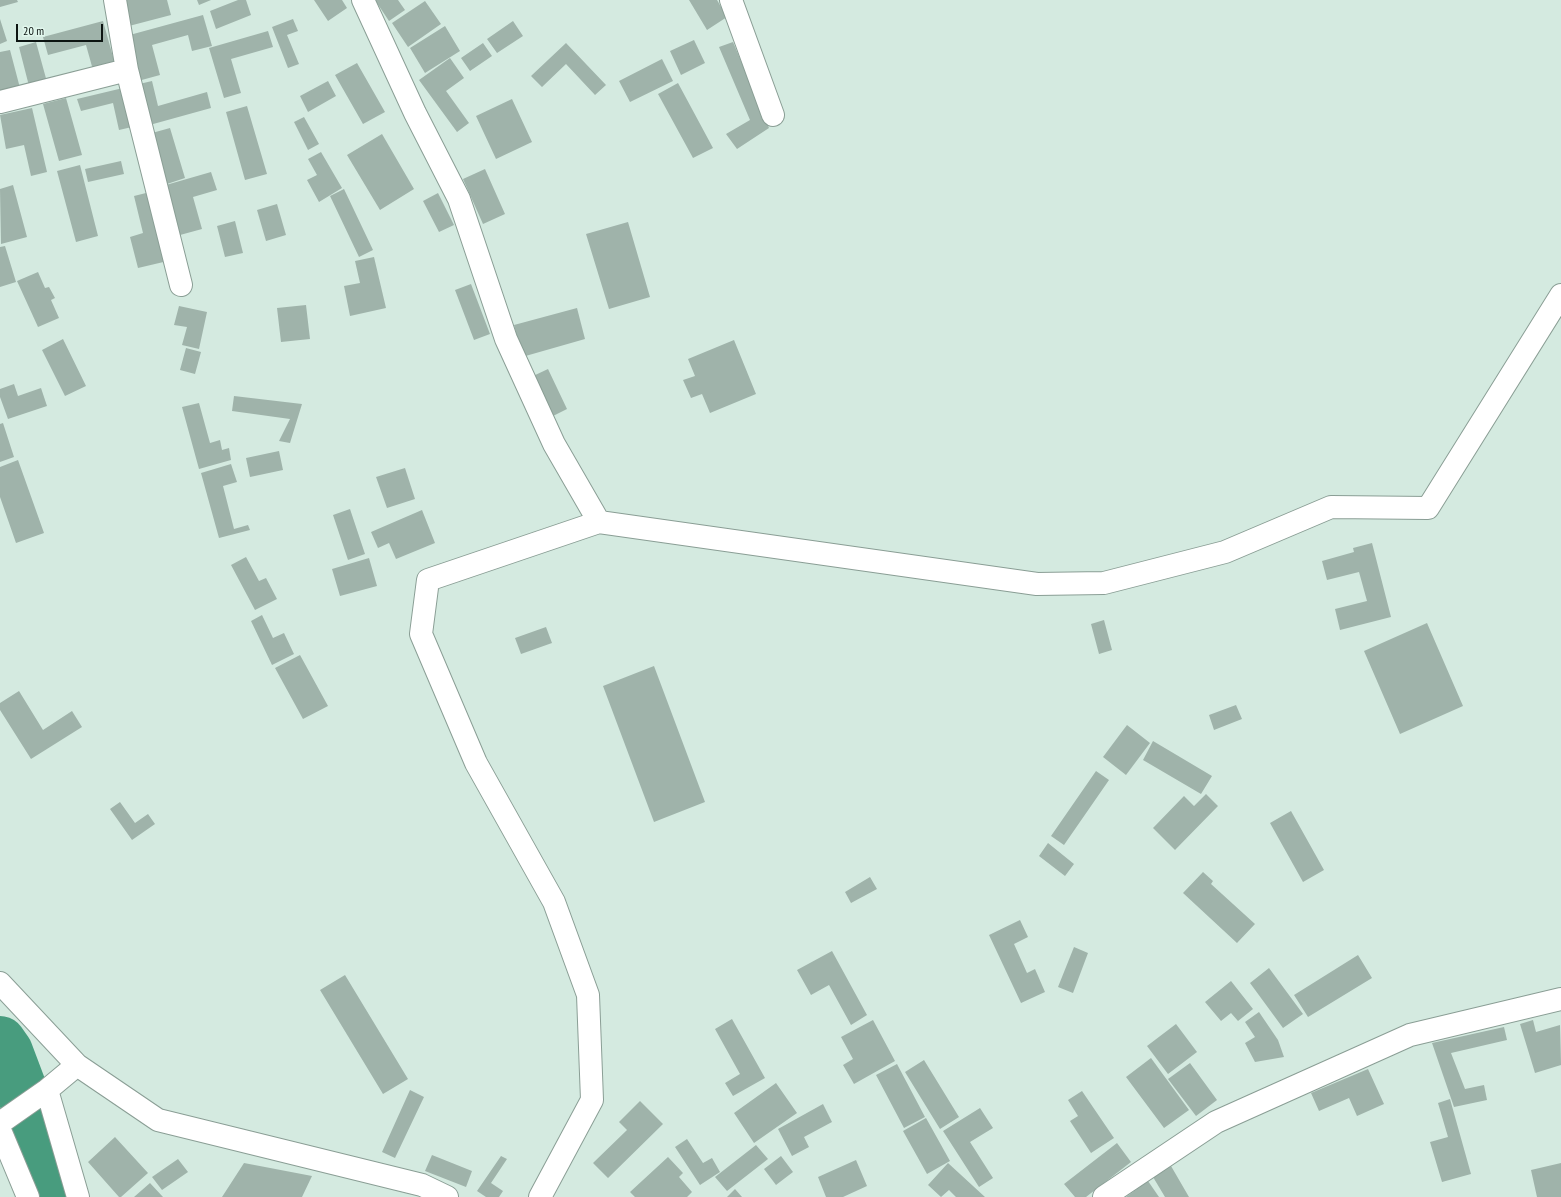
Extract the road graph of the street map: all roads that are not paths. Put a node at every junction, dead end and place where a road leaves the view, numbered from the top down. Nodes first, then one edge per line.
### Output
1 (115, 0) edge
2 (363, 0) edge
3 (731, 0) edge
4 (127, 70) junction
5 (0, 102) edge
6 (773, 115) dead end
7 (181, 285) dead end
8 (1561, 294) edge
9 (599, 522) junction
10 (0, 983) edge
11 (1561, 999) edge
12 (77, 1065) junction
13 (43, 1092) junction
14 (4, 1123) edge
15 (28, 1197) edge
16 (78, 1197) edge
17 (447, 1197) edge
18 (540, 1197) edge
19 (1104, 1197) edge

1 - 4 street
2 - 9 street
3 - 6 street
4 - 5 street
4 - 7 street
8 - 9 street
9 - 18 street
10 - 12 street
11 - 19 street
12 - 13 street
12 - 17 street
13 - 14 street
13 - 16 street
14 - 15 street

